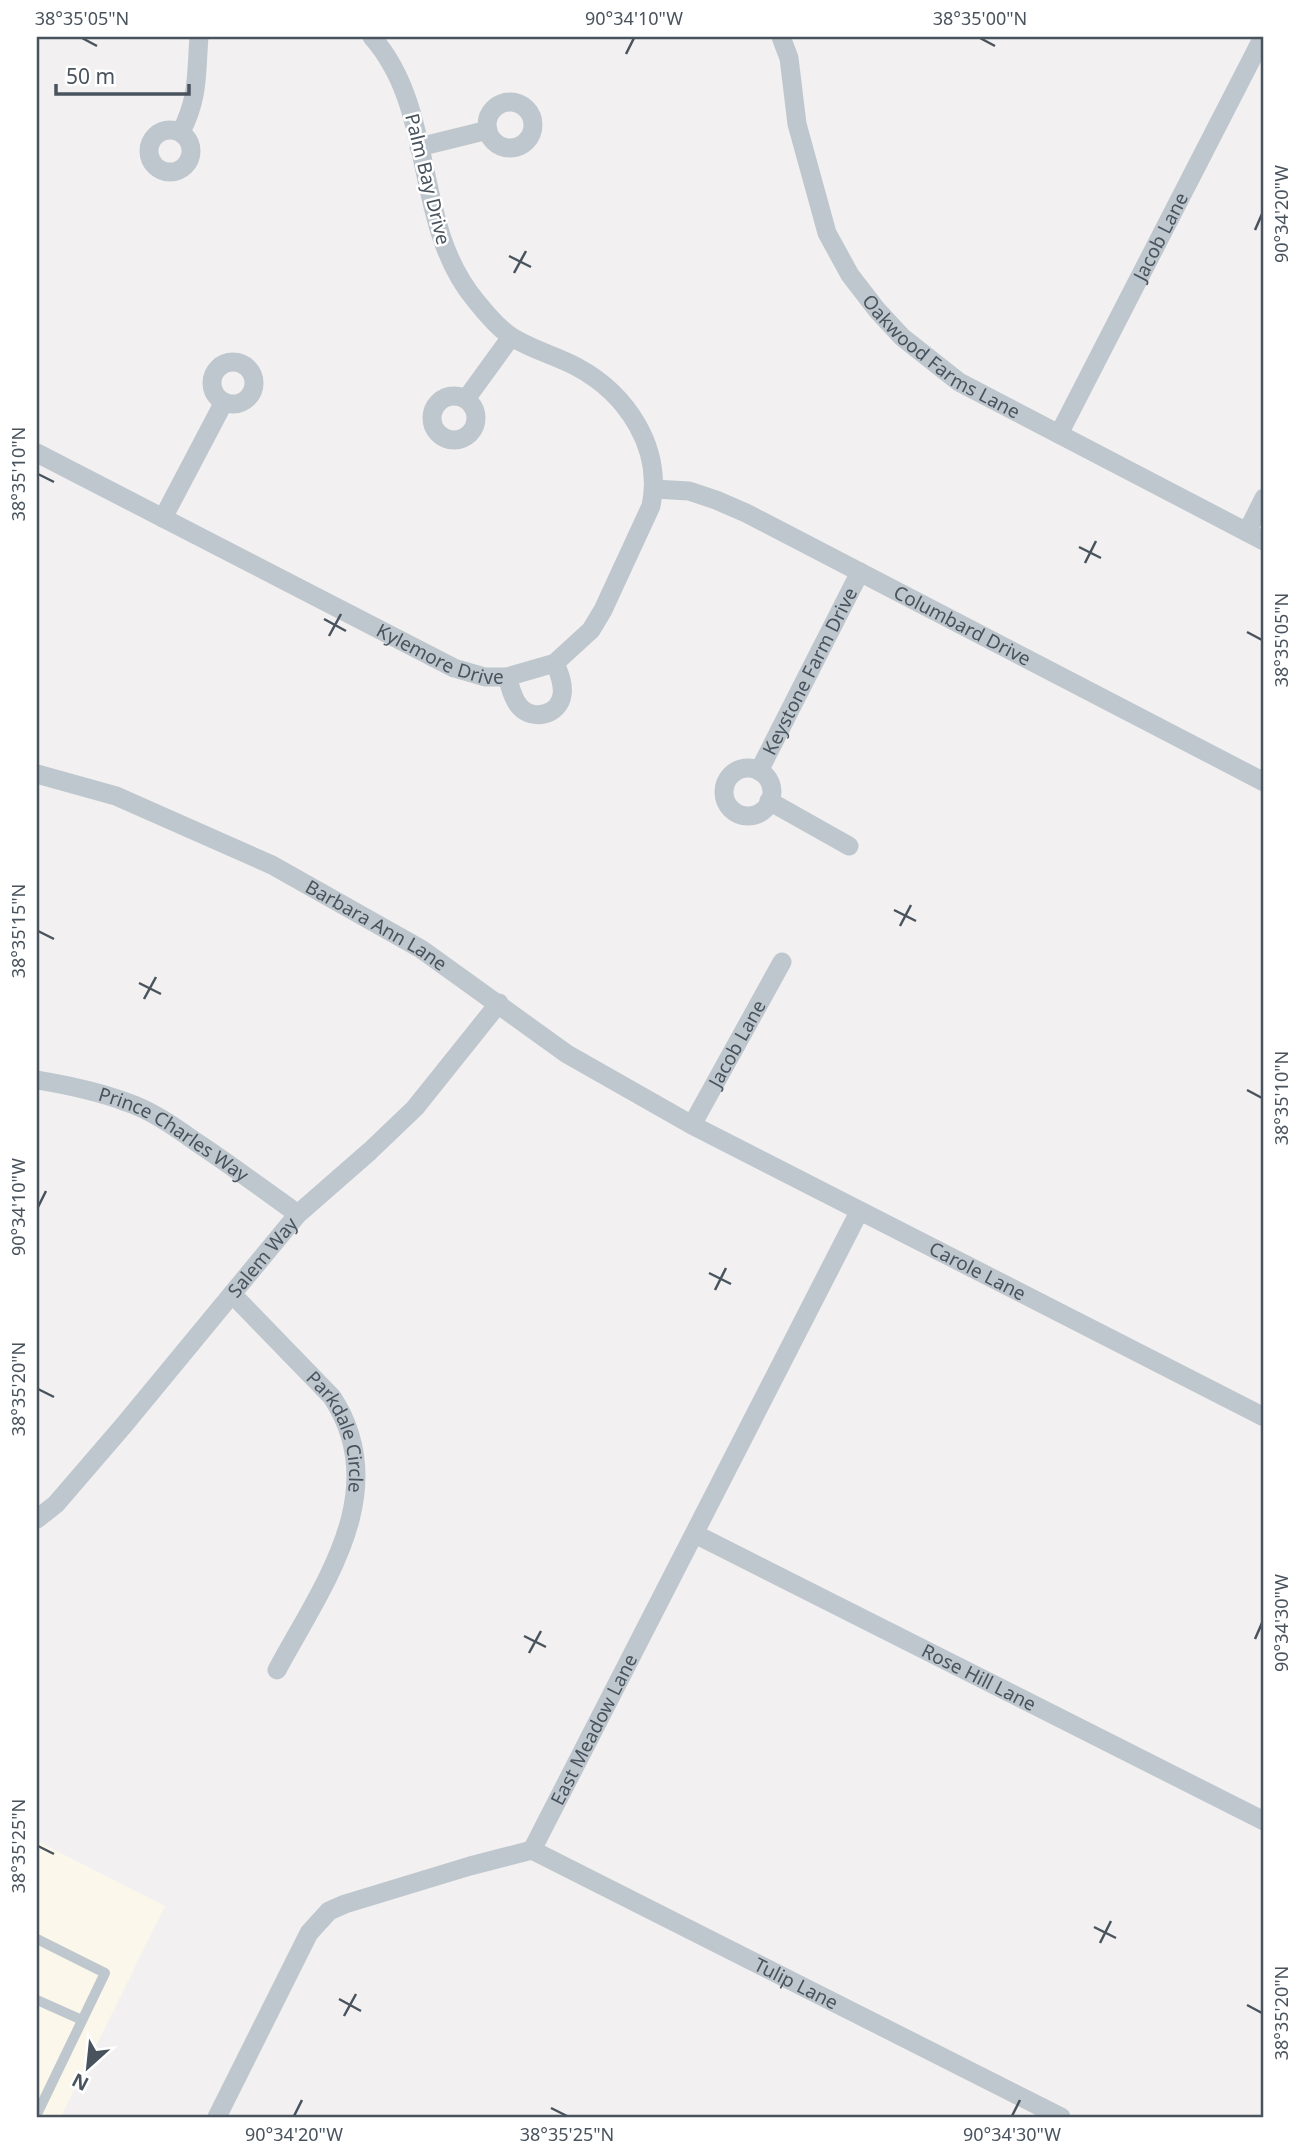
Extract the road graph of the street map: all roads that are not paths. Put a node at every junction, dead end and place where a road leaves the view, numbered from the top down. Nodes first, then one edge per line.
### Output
1 (199, 37) edge
2 (372, 37) edge
3 (780, 37) edge
4 (1263, 37) edge
5 (488, 130) dead end
6 (181, 132) dead end
7 (419, 147) junction
8 (511, 337) junction
9 (466, 399) dead end
10 (224, 402) dead end
11 (1059, 435) junction
12 (37, 453) edge
13 (654, 489) junction
14 (1264, 498) edge
15 (163, 518) junction
16 (1256, 536) edge
17 (860, 572) junction
18 (555, 663) junction
19 (507, 677) junction
20 (759, 771) junction
21 (37, 774) edge
22 (1264, 782) edge
23 (769, 801) junction
24 (849, 846) dead end
25 (782, 962) dead end
26 (499, 1003) junction
27 (37, 1080) edge
28 (692, 1125) junction
29 (859, 1212) junction
30 (298, 1214) junction
31 (232, 1294) junction
32 (1264, 1417) edge
33 (37, 1519) edge
34 (695, 1534) junction
35 (276, 1670) dead end
36 (1264, 1821) edge
37 (532, 1850) junction
38 (37, 1939) edge
39 (37, 2000) edge
40 (82, 2020) junction
41 (41, 2098) edge
42 (37, 2114) edge
43 (217, 2117) edge
44 (1061, 2117) edge

1 - 6 street
2 - 7 street, Palm Bay Drive
3 - 11 street, Oakwood Farms Lane
4 - 11 street, Jacob Lane
5 - 7 street
7 - 8 street, Palm Bay Drive
8 - 9 street
8 - 13 street, Palm Bay Drive
10 - 15 street
11 - 16 street, Oakwood Farms Lane
12 - 15 street, Kylemore Drive
13 - 17 street, Columbard Drive
13 - 18 street, Kylemore Drive
14 - 16 street
15 - 19 street, Kylemore Drive
17 - 20 street, Keystone Farm Drive
17 - 22 street, Columbard Drive
18 - 19 street, Kylemore Drive
18 - 19 street
20 - 23 street, Keystone Farm Drive
20 - 23 street, Keystone Farm Drive
21 - 26 street, Barbara Ann Lane
23 - 24 street
25 - 28 street, Jacob Lane
26 - 28 street, Barbara Ann Lane
26 - 30 street, Salem Way
27 - 30 street, Prince Charles Way
28 - 29 street, Carole Lane
29 - 32 street, Carole Lane
29 - 34 street, East Meadow Lane
30 - 31 street, Salem Way
31 - 33 street, Salem Way
31 - 35 street, Parkdale Circle
34 - 36 street, Rose Hill Lane
34 - 37 street, East Meadow Lane
37 - 43 street
37 - 44 street, Tulip Lane
38 - 40 lane
39 - 40 lane
40 - 41 lane
41 - 42 lane

